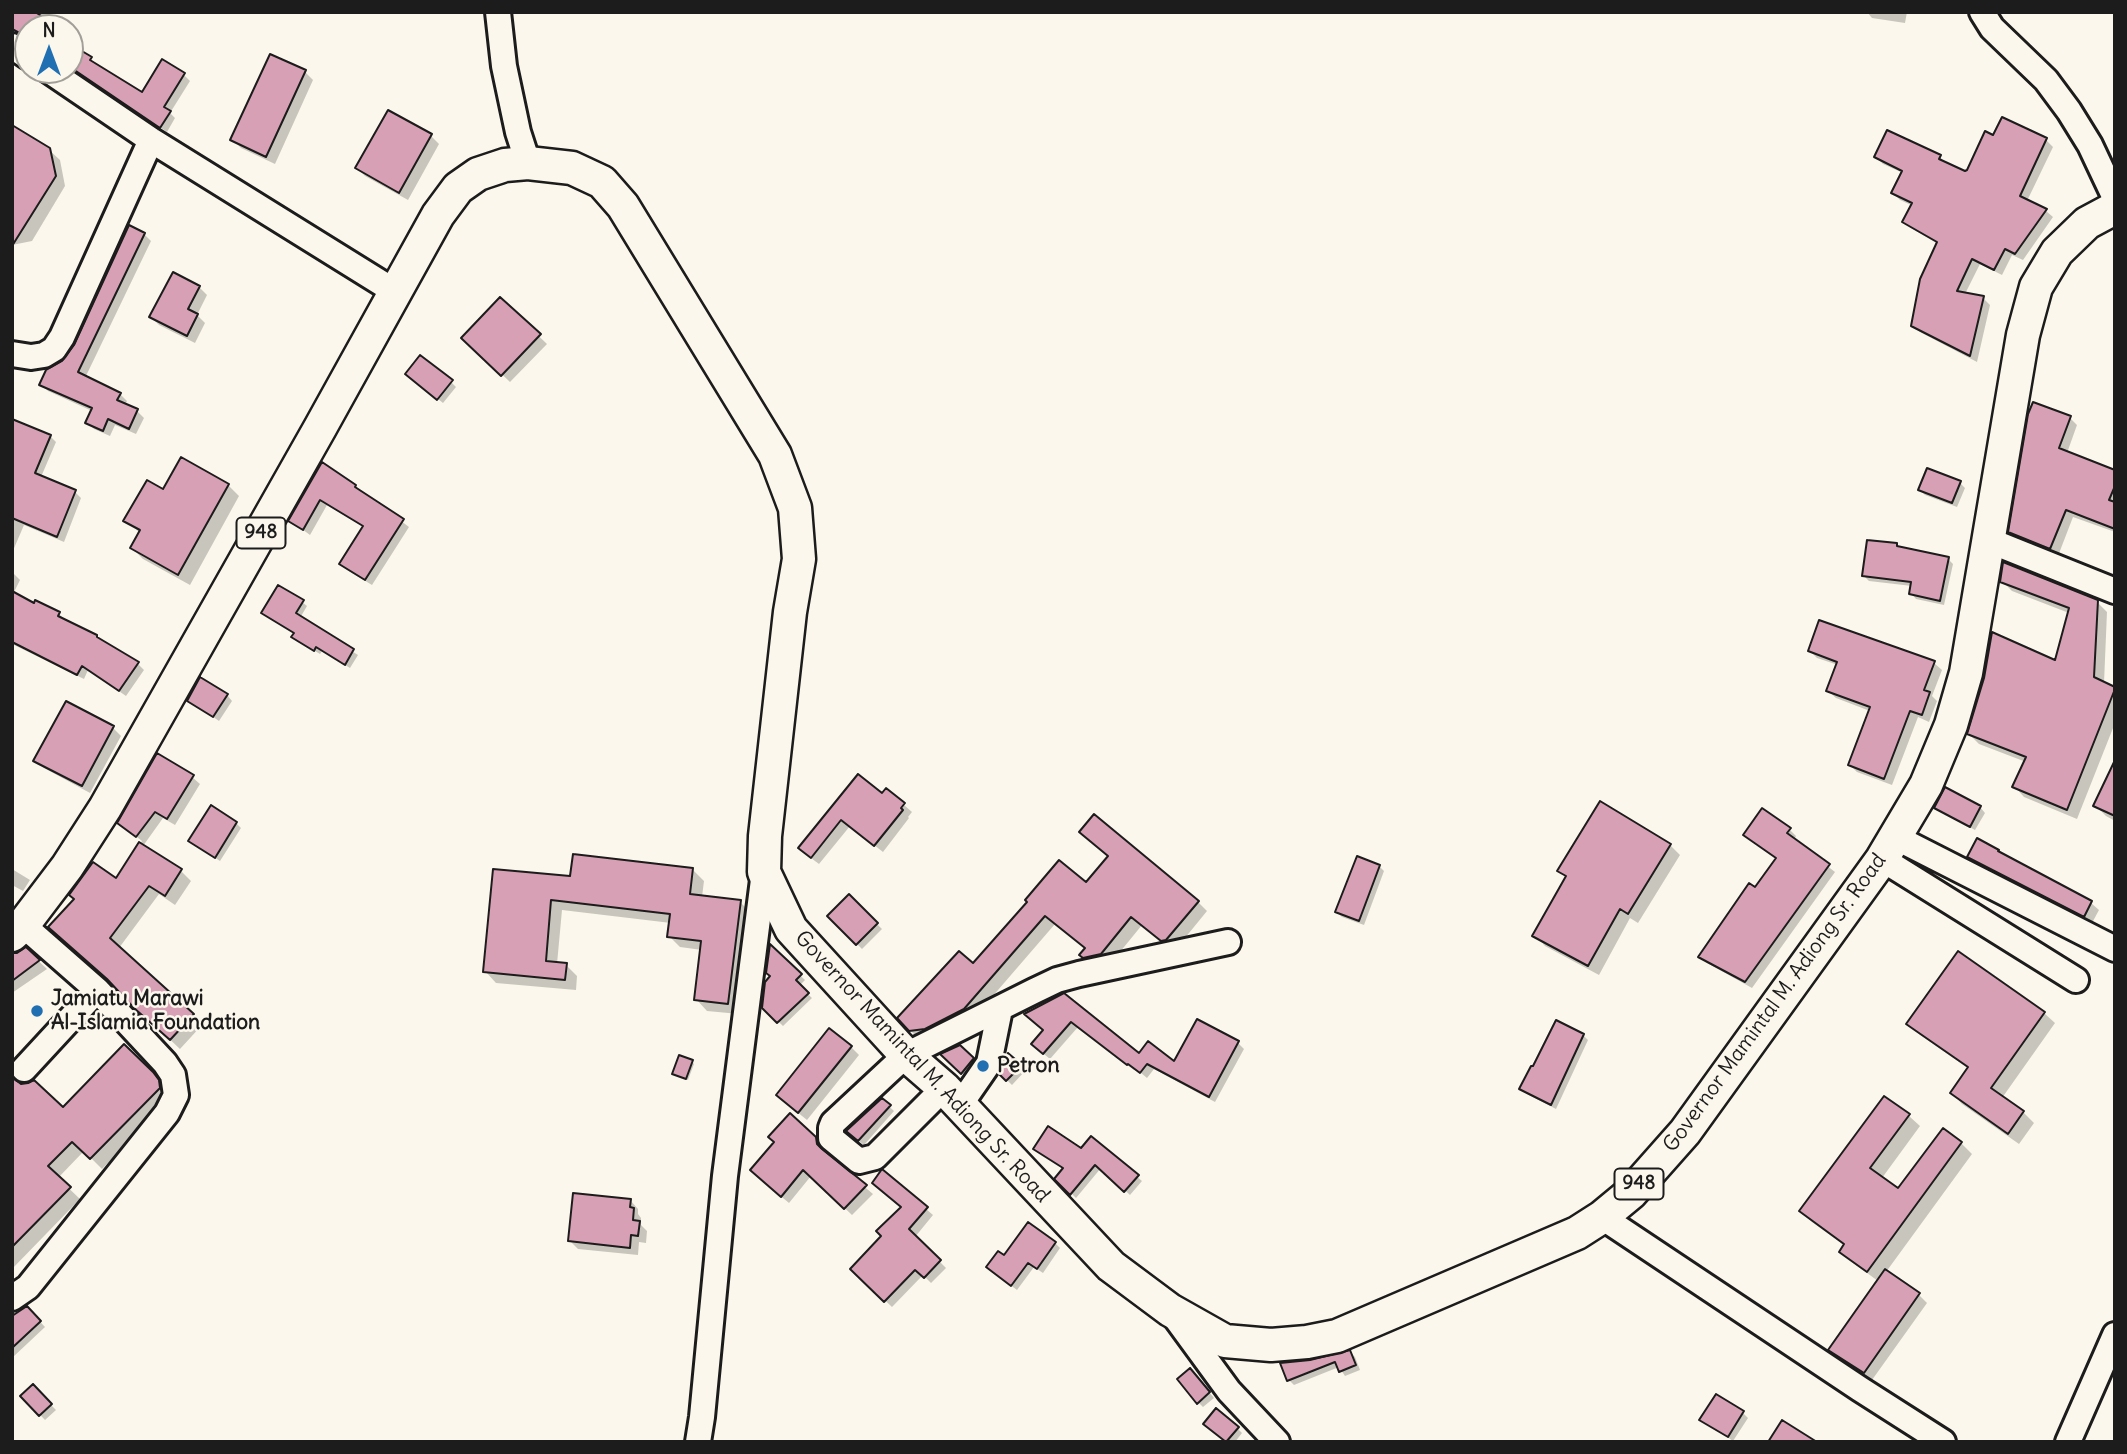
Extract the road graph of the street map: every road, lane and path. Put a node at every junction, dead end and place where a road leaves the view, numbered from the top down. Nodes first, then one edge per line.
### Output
1 (498, 12) edge
2 (1982, 12) edge
3 (69, 84) edge
4 (151, 140) junction
5 (528, 163) junction
6 (2115, 198) edge
7 (2115, 208) edge
8 (394, 291) junction
9 (12, 354) edge
10 (1988, 540) junction
11 (2115, 591) edge
12 (1889, 848) junction
13 (764, 872) junction
14 (18, 930) edge
15 (1228, 942) dead end
16 (2115, 949) edge
17 (2076, 979) dead end
18 (97, 990) junction
19 (1000, 1009) junction
20 (906, 1055) junction
21 (24, 1069) dead end
22 (952, 1097) junction
23 (1602, 1217) junction
24 (12, 1298) edge
25 (1170, 1310) junction
26 (2115, 1335) edge
27 (698, 1442) edge
28 (1277, 1442) edge
29 (1943, 1442) edge
30 (2068, 1442) edge

1 - 5 street
2 - 6 street
3 - 4 street
4 - 8 street
4 - 9 street
5 - 8 main road, Governor Mamintal M. Adiong Sr. Road / 948
5 - 13 main road, Governor Mamintal M. Adiong Sr. Road / 948
7 - 10 main road, Governor Mamintal M. Adiong Sr. Road / 948
8 - 14 main road, Governor Mamintal M. Adiong Sr. Road / 948
10 - 11 street
10 - 12 main road, Governor Mamintal M. Adiong Sr. Road / 948
12 - 16 street
12 - 17 street
12 - 23 main road, Governor Mamintal M. Adiong Sr. Road / 948
13 - 20 main road, Governor Mamintal M. Adiong Sr. Road / 948
13 - 27 street
14 - 18 street
15 - 19 street
18 - 21 street
18 - 24 street
19 - 20 street
19 - 22 street
20 - 22 main road, Governor Mamintal M. Adiong Sr. Road / 948
20 - 22 street
22 - 25 main road, Governor Mamintal M. Adiong Sr. Road / 948
23 - 25 main road, Governor Mamintal M. Adiong Sr. Road / 948
23 - 29 street
25 - 28 street
26 - 30 street

